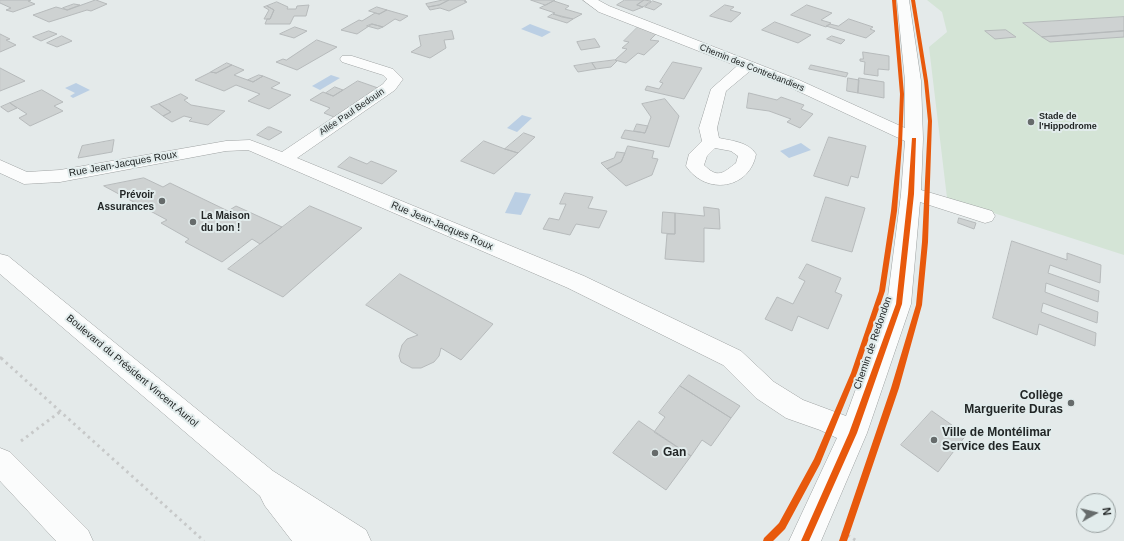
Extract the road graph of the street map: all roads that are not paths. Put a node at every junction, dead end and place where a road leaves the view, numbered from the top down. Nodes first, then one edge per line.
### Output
1 (589, 0) edge
2 (903, 0) edge
3 (347, 59) dead end
4 (747, 66) junction
5 (914, 139) junction
6 (711, 142) dead end
7 (283, 159) junction
8 (0, 166) edge
9 (911, 194) junction
10 (985, 216) dead end
11 (0, 262) edge
12 (852, 433) junction
13 (8, 453) edge
14 (263, 481) junction
15 (77, 541) edge
16 (312, 541) edge
17 (355, 541) edge
18 (806, 541) edge

1 - 4 street, Chemin des Contrebandiers
2 - 5 street, Chemin de Redondon
3 - 7 street, Allée Paul Bedouin
4 - 5 street, Chemin des Contrebandiers
4 - 6 street
5 - 9 street, Chemin de Redondon
7 - 8 street, Rue Jean-Jacques Roux
7 - 12 street, Rue Jean-Jacques Roux
9 - 10 street
9 - 12 street, Chemin de Redondon
11 - 14 street, Boulevard du Président Vincent Auriol
12 - 18 street, Chemin de Redondon
13 - 15 street
14 - 16 street, Boulevard du Président Vincent Auriol
14 - 17 street, Boulevard du Président Vincent Auriol

